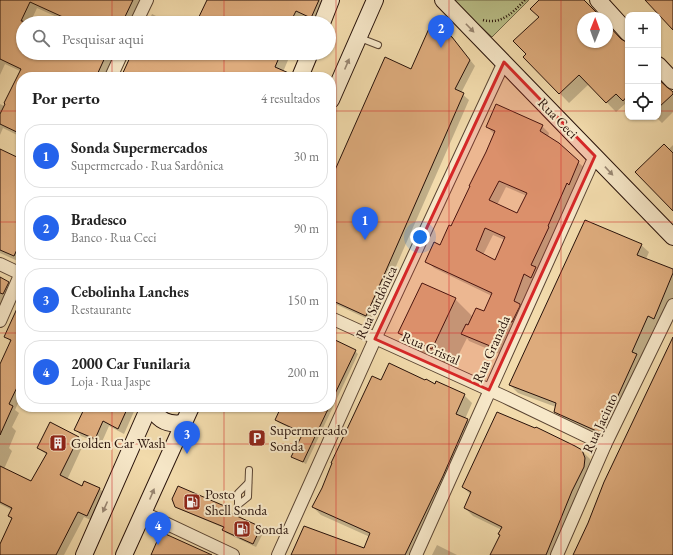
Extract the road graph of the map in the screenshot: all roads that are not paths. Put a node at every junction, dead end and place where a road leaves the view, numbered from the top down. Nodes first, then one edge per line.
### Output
1 (147, 0) edge
2 (331, 0) edge
3 (375, 0) edge
4 (386, 0) edge
5 (598, 0) edge
6 (446, 2) edge
7 (368, 14) junction
8 (139, 16) edge
9 (325, 16) edge
10 (625, 30) edge
11 (358, 37) junction
12 (378, 45) dead end
13 (119, 60) edge
14 (307, 60) edge
15 (504, 62) junction
16 (661, 68) edge
17 (113, 72) edge
18 (302, 72) edge
19 (673, 81) edge
20 (336, 88) edge
21 (595, 156) junction
22 (673, 237) edge
23 (0, 264) edge
24 (16, 271) edge
25 (16, 284) edge
26 (673, 305) edge
27 (336, 320) edge
28 (0, 321) edge
29 (375, 339) junction
30 (489, 390) junction
31 (147, 412) edge
32 (155, 412) edge
33 (188, 412) edge
34 (183, 423) junction
35 (605, 445) junction
36 (249, 470) dead end
37 (248, 483) dead end
38 (144, 513) junction
39 (84, 555) edge
40 (124, 555) edge
41 (233, 555) edge
42 (278, 555) edge
43 (416, 555) edge
44 (557, 555) edge

1 - 8 street
2 - 9 main road
3 - 7 main road
4 - 7 main road
5 - 10 main road
6 -> 15 main road, Rua Ceci
7 - 11 main road
11 - 12 lane
20 -> 11 main road
13 - 17 street
14 - 18 main road
15 - 21 main road, Rua Ceci
15 - 29 street, Rua Sardônica
16 - 19 main road
21 -> 22 main road, Rua Ceci
21 - 30 street, Rua Granada
23 - 24 street
25 - 28 street
26 - 35 street, Rua Jacinto
27 - 29 street, Rua Cristal
29 - 30 street, Rua Cristal
29 - 42 street, Rua Sardônica
30 - 35 street, Rua Cristal
30 - 43 street, Rua Granada
31 -> 39 main road
32 - 34 main road
33 - 34 main road
38 -> 34 main road
35 - 44 street, Rua Jacinto
36 - 37 lane
38 - 40 main road
38 - 41 street

